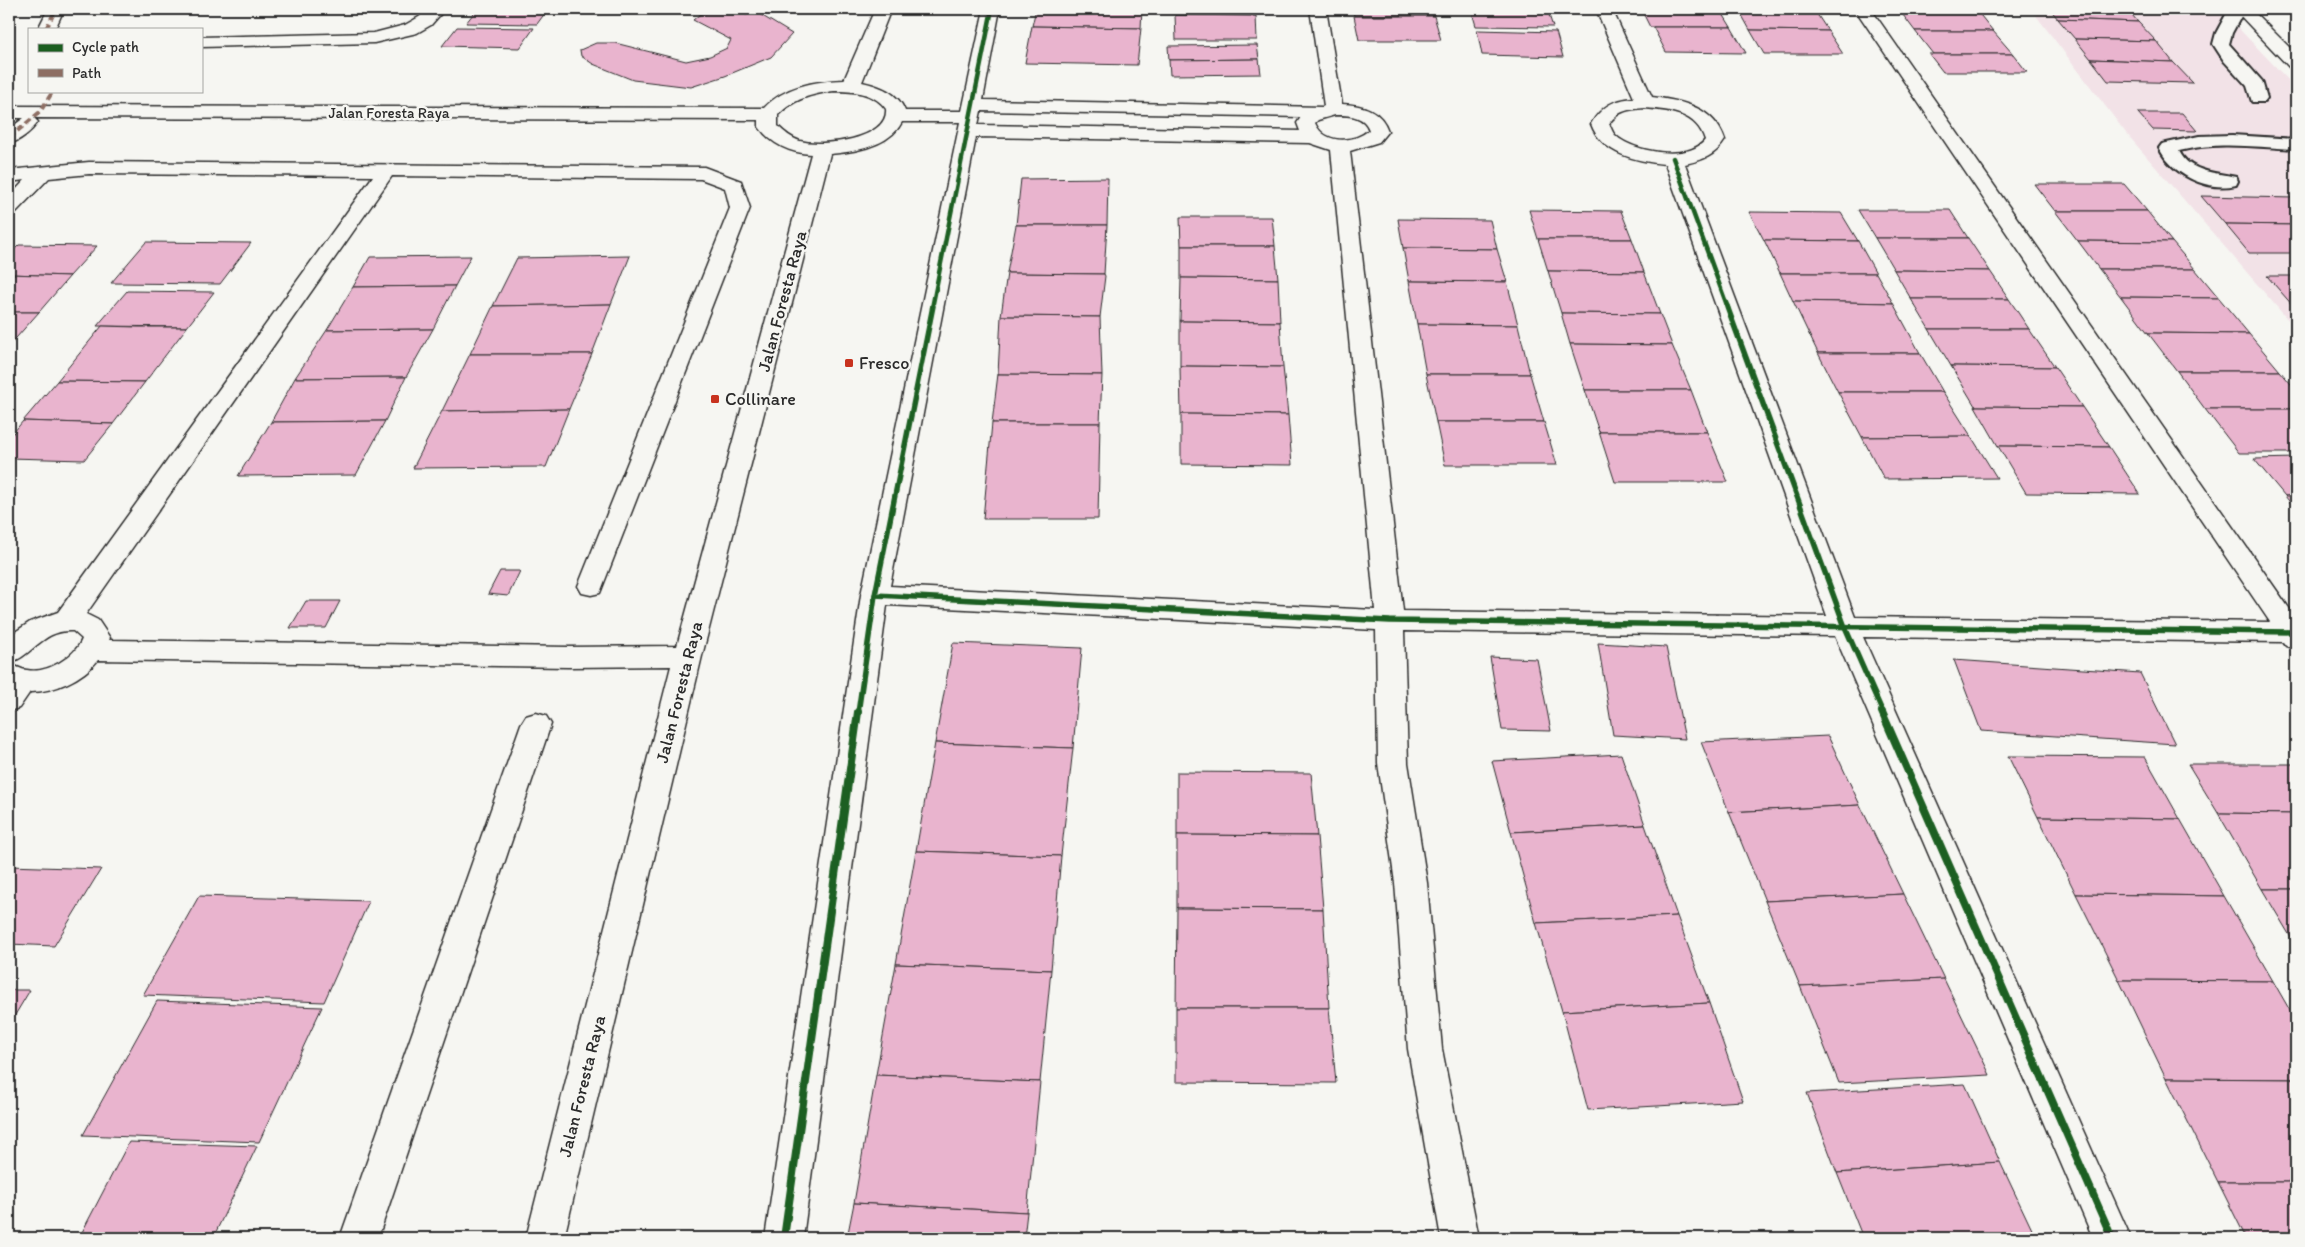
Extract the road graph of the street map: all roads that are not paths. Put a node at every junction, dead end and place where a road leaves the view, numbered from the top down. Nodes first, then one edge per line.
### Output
1 (56, 9) edge
2 (437, 9) edge
3 (882, 9) edge
4 (992, 9) edge
5 (1318, 9) edge
6 (1604, 9) edge
7 (1863, 9) edge
8 (2238, 9) edge
9 (2242, 9) edge
10 (46, 28) edge
11 (202, 42) edge
12 (2296, 64) edge
13 (851, 86) junction
14 (2258, 98) dead end
15 (1645, 102) junction
16 (1328, 110) junction
17 (9, 112) edge
18 (770, 114) junction
19 (896, 116) junction
20 (970, 118) junction
21 (29, 122) dead end
22 (9, 138) edge
23 (1327, 141) junction
24 (2296, 144) edge
25 (822, 149) junction
26 (1673, 158) junction
27 (387, 170) junction
28 (44, 172) junction
29 (9, 176) edge
30 (2229, 181) dead end
31 (9, 208) edge
32 (590, 586) dead end
33 (875, 595) junction
34 (67, 621) junction
35 (1390, 621) junction
36 (1845, 627) junction
37 (2294, 636) edge
38 (91, 650) junction
39 (9, 653) edge
40 (688, 656) junction
41 (13, 685) edge
42 (536, 724) dead end
43 (359, 1238) edge
44 (545, 1238) edge
45 (784, 1238) edge
46 (1460, 1238) edge
47 (2112, 1238) edge

1 - 10 street
2 - 11 street
3 - 13 street
4 - 20 street
5 - 16 street
6 - 15 street
7 - 37 street
8 - 14 lane
9 - 12 street
13 - 18 street
13 - 19 street
15 - 26 street
15 - 26 street
16 - 20 street
16 - 23 street
16 - 23 street
17 - 18 street, Jalan Foresta Raya
18 - 25 street
19 - 20 street
19 - 25 street
20 - 23 street
20 - 33 street
21 - 22 street
23 - 35 street
24 - 30 lane
25 - 40 street, Jalan Foresta Raya
26 - 36 street
27 - 28 street
27 - 32 street
27 - 34 street
28 - 29 street
28 - 31 street
33 - 35 street
33 - 45 street
34 - 38 street
34 - 39 street
35 - 36 street
35 - 46 street
36 - 37 street
36 - 47 street
38 - 40 street
38 - 41 street
40 - 44 street, Jalan Foresta Raya
42 - 43 street

